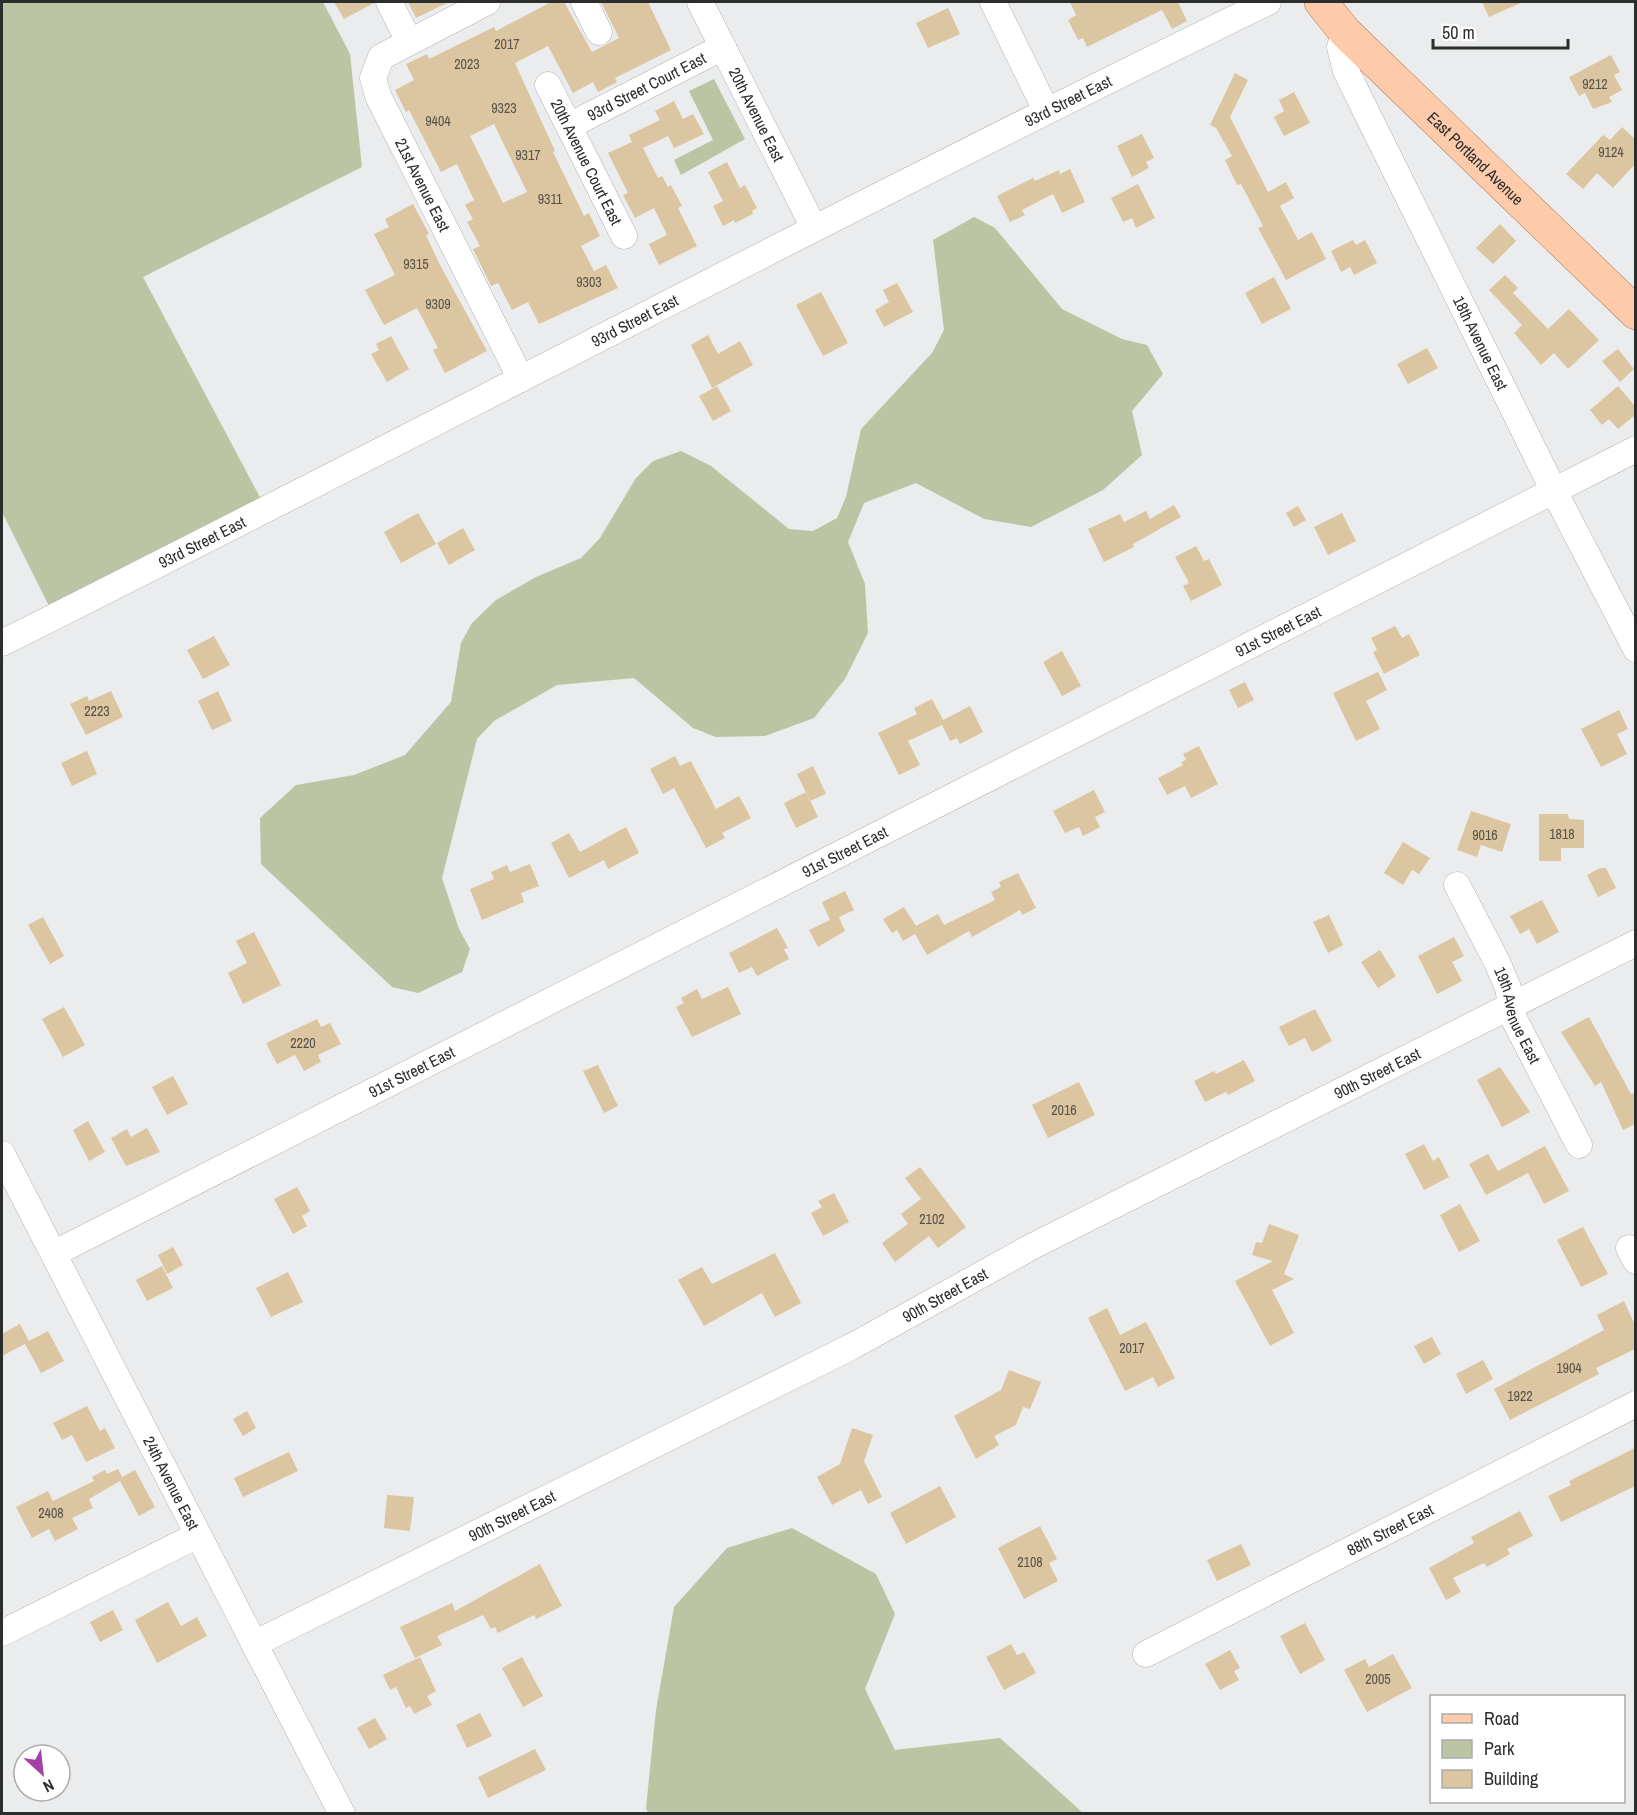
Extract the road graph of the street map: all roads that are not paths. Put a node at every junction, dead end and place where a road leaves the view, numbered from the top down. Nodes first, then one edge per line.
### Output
1 (389, 2) edge
2 (487, 2) edge
3 (584, 2) edge
4 (700, 2) edge
5 (993, 2) edge
6 (1268, 2) edge
7 (1321, 2) edge
8 (599, 32) dead end
9 (1345, 32) junction
10 (409, 41) junction
11 (723, 47) junction
12 (548, 85) dead end
13 (1046, 110) junction
14 (568, 126) junction
15 (814, 228) junction
16 (624, 236) dead end
17 (1635, 313) edge
18 (521, 379) junction
19 (1635, 449) edge
20 (1554, 491) junction
21 (2, 643) edge
22 (1635, 649) edge
23 (1457, 885) dead end
24 (1635, 943) edge
25 (1513, 1005) junction
26 (1579, 1145) dead end
27 (2, 1154) edge
28 (54, 1253) junction
29 (1635, 1404) edge
30 (198, 1535) junction
31 (2, 1633) edge
32 (254, 1644) junction
33 (1146, 1654) dead end
34 (342, 1814) edge

1 - 10 street
2 - 10 street, 21st Avenue East
3 - 8 street
4 - 11 street, 20th Avenue East
5 - 13 street
6 - 13 street, 93rd Street East
7 - 9 main road, East Portland Avenue
9 - 17 main road, East Portland Avenue
9 - 20 street, 18th Avenue East
10 - 18 street, 21st Avenue East
11 - 14 street, 93rd Street Court East
11 - 15 street, 20th Avenue East
12 - 14 street, 20th Avenue Court East
13 - 15 street, 93rd Street East
14 - 16 street, 20th Avenue Court East
15 - 18 street, 93rd Street East
18 - 21 street, 93rd Street East
19 - 20 street, 91st Street East
20 - 22 street, 18th Avenue East
20 - 28 street, 91st Street East
23 - 25 street, 19th Avenue East
24 - 25 street, 90th Street East
25 - 26 street, 19th Avenue East
25 - 32 street, 90th Street East
27 - 28 street, 24th Avenue East
28 - 30 street, 24th Avenue East
29 - 33 street, 88th Street East
30 - 31 street
30 - 32 street, 24th Avenue East
32 - 34 street, 24th Avenue East

